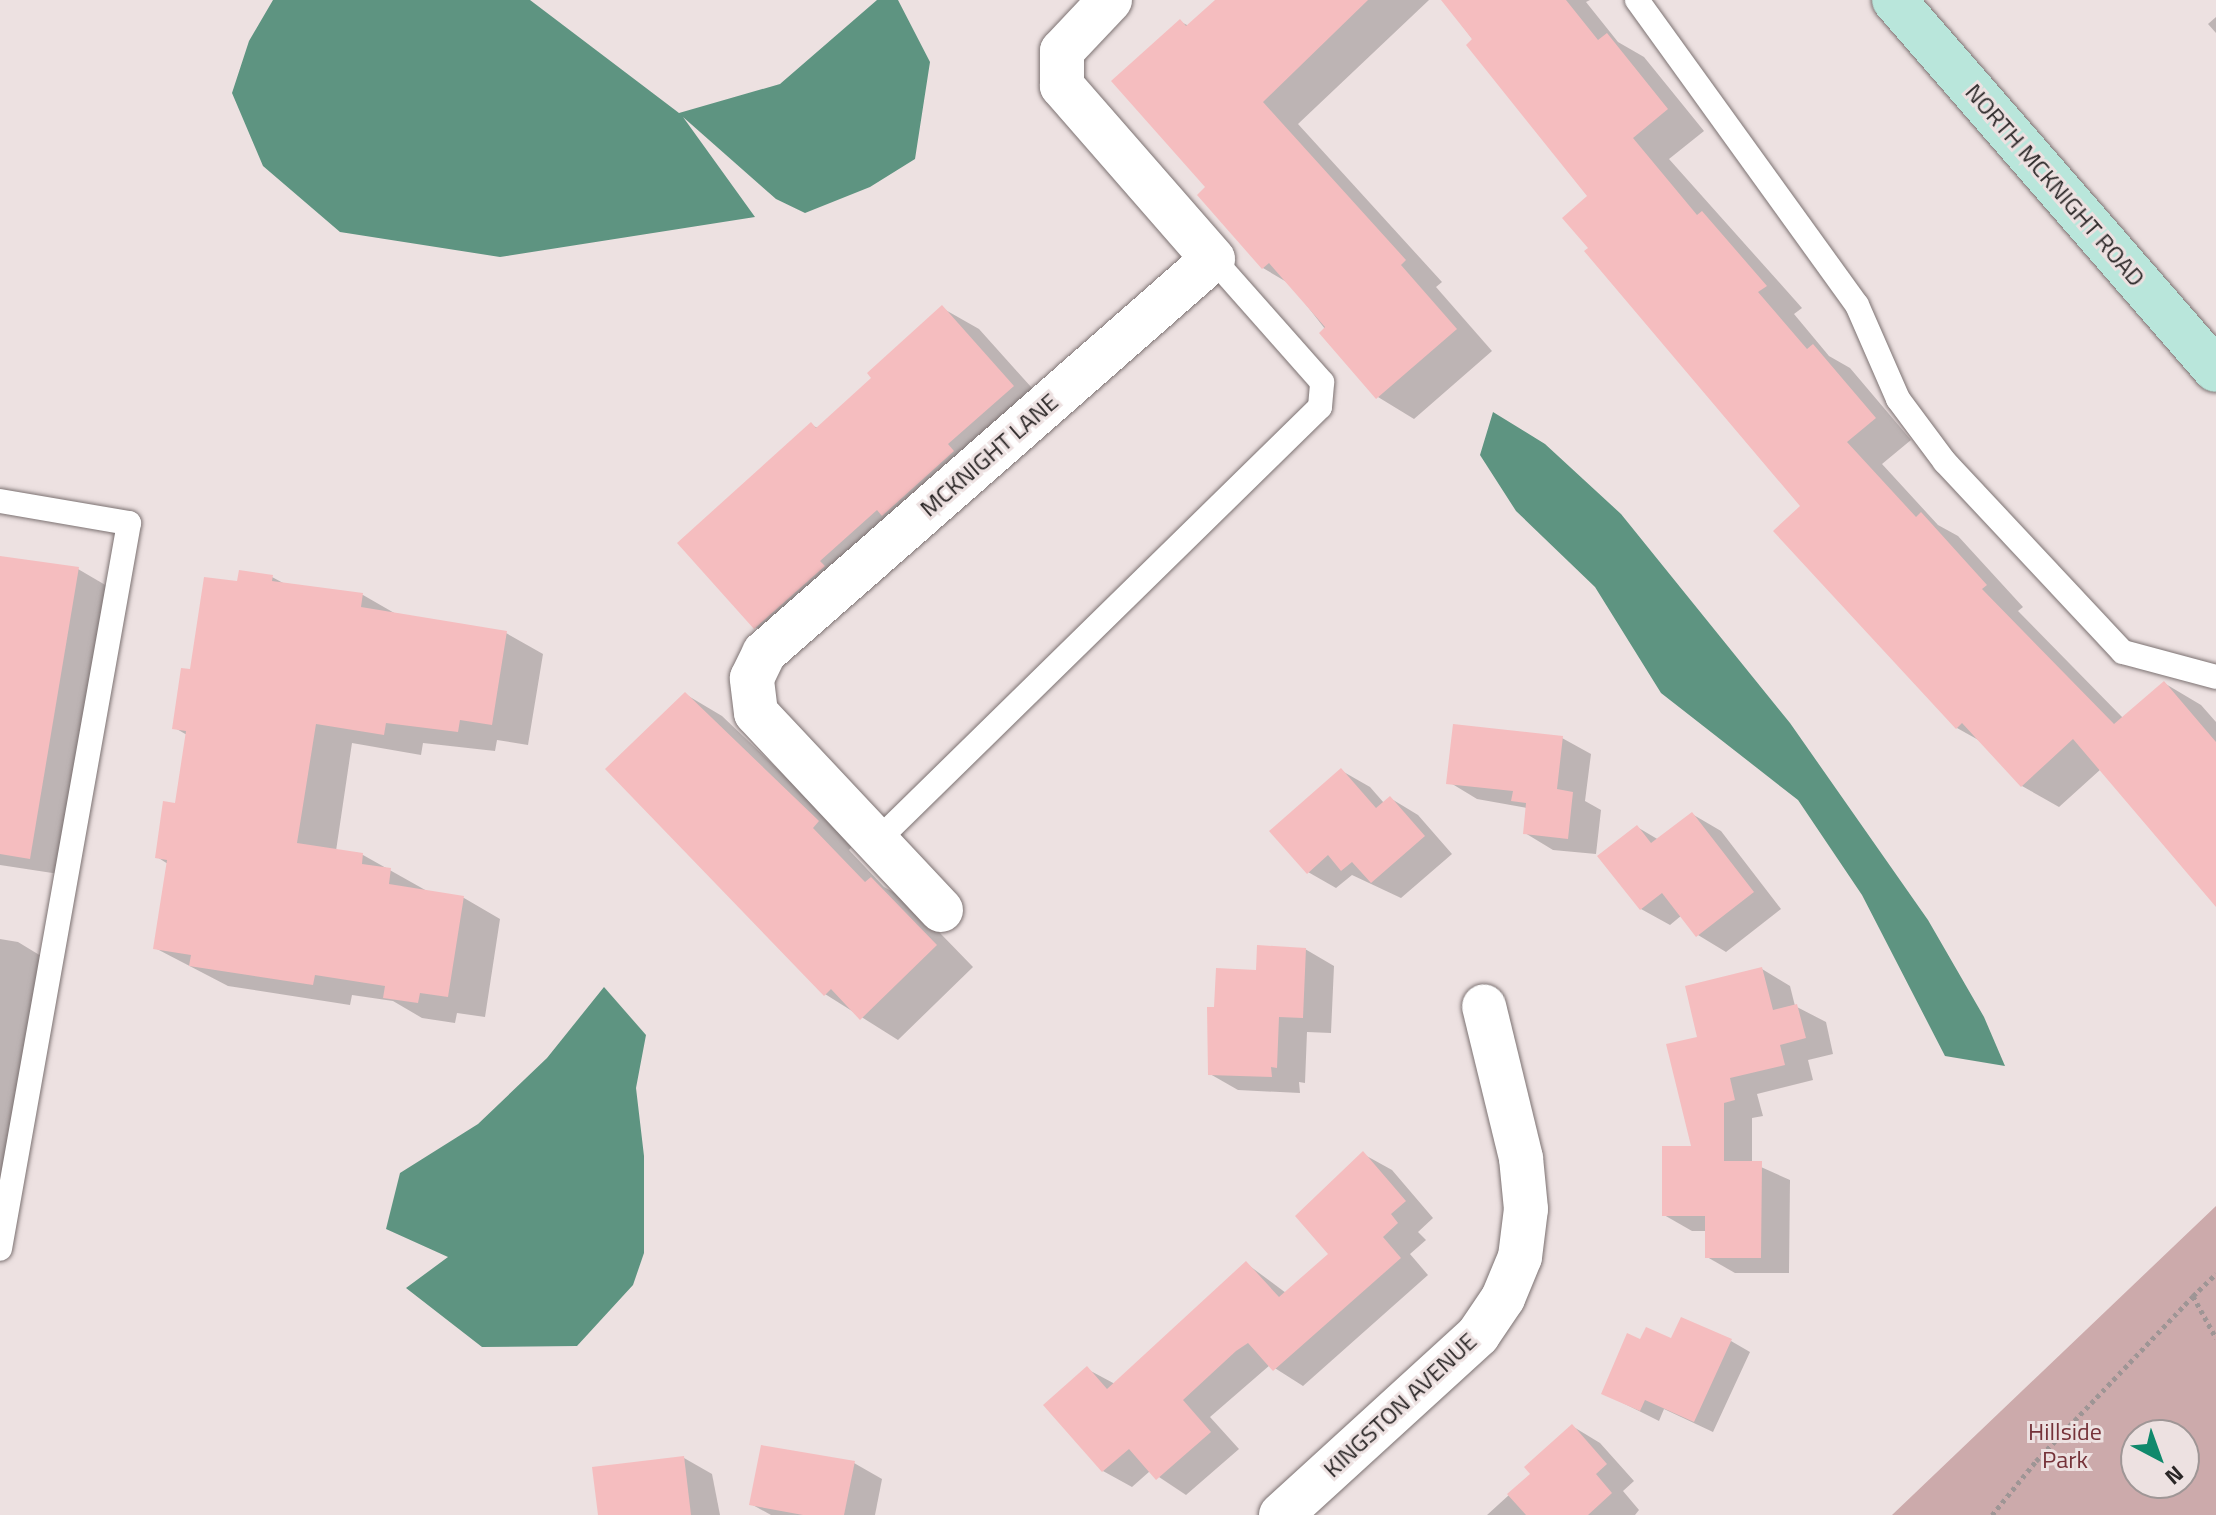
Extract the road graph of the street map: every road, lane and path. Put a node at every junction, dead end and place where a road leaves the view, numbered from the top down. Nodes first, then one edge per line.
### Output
1 (1110, 0) edge
2 (1637, 0) edge
3 (1894, 0) edge
4 (1213, 259) junction
5 (2216, 370) edge
6 (0, 501) edge
7 (2216, 677) edge
8 (877, 841) junction
9 (941, 910) dead end
10 (1484, 1006) dead end
11 (0, 1249) edge
12 (2216, 1274) edge
13 (2193, 1296) junction
14 (2216, 1338) edge
15 (1281, 1515) edge
16 (1992, 1515) edge

1 - 4 street
2 - 7 lane
3 - 5 street, NORTH MCKNIGHT ROAD
4 - 8 lane
4 - 8 street, MCKNIGHT LANE
6 - 11 lane
8 - 9 street, MCKNIGHT LANE
10 - 15 street, KINGSTON AVENUE
12 - 13 path
13 - 14 path
13 - 16 path

